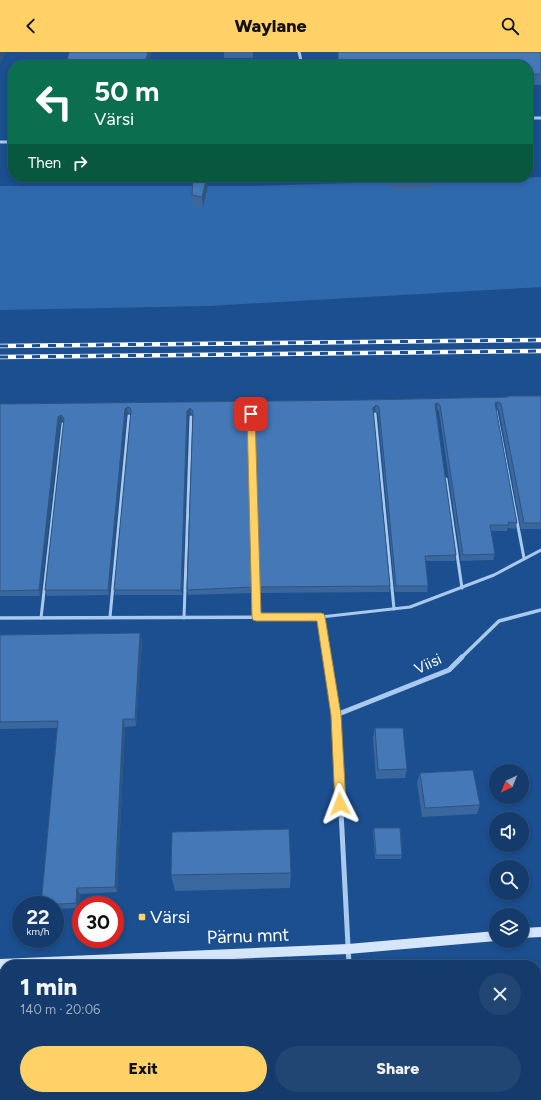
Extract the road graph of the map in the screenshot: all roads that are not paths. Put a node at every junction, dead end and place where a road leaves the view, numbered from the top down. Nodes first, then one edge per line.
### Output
1 (496, 411) edge
2 (251, 414) dead end
3 (375, 414) edge
4 (128, 416) dead end
5 (191, 417) edge
6 (63, 424) edge
7 (445, 474) edge
8 (541, 550) edge
9 (524, 558) junction
10 (462, 588) junction
11 (394, 609) junction
12 (541, 610) edge
13 (110, 617) junction
14 (256, 617) junction
15 (321, 617) junction
16 (0, 618) edge
17 (41, 618) junction
18 (184, 618) junction
19 (336, 715) junction
20 (541, 932) edge
21 (529, 933) edge
22 (489, 937) edge
23 (348, 949) junction
24 (93, 960) edge
25 (349, 960) edge

1 - 9 lane
2 - 14 lane
3 - 11 lane
4 - 13 lane
5 - 18 lane
6 - 17 lane
7 - 10 lane
8 - 9 lane
9 - 10 lane
10 - 11 lane
11 - 15 lane
12 - 19 street, Viisi
13 - 17 street
13 - 18 street
14 - 15 street
14 - 18 street
15 - 19 street
16 - 17 street
19 - 23 street
20 - 21 main road
22 - 23 main road, Pärnu mnt
23 - 24 main road, Pärnu mnt
23 - 25 street

